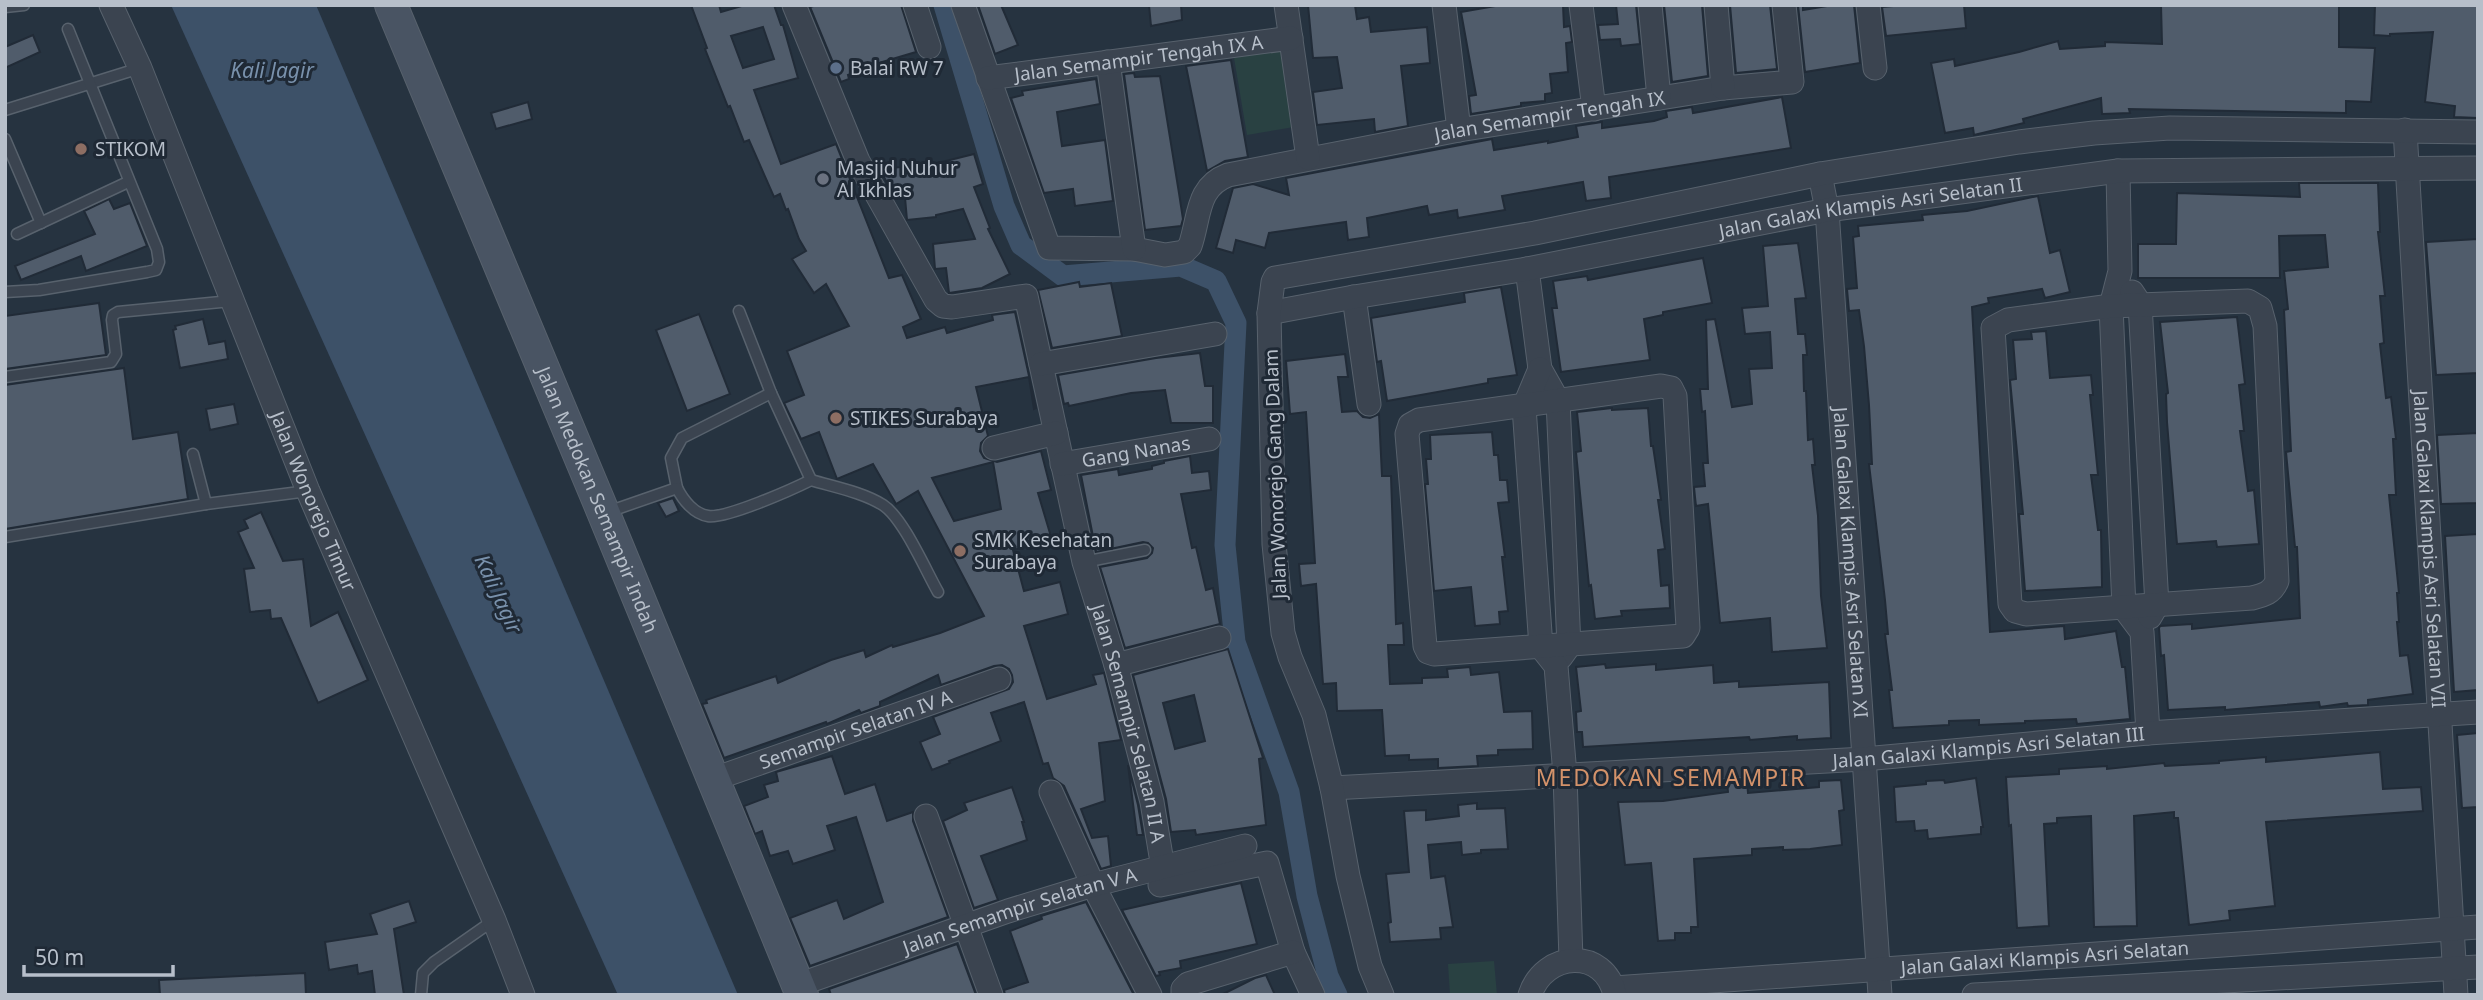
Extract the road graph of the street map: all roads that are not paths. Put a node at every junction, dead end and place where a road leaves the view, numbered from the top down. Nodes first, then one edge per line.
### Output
1 (24, 5) edge
2 (111, 5) edge
3 (391, 5) edge
4 (794, 5) edge
5 (915, 5) edge
6 (963, 5) edge
7 (1286, 5) edge
8 (1444, 5) edge
9 (1581, 5) edge
10 (1650, 5) edge
11 (1716, 5) edge
12 (1784, 5) edge
13 (1868, 5) edge
14 (5, 7) edge
15 (68, 29) dead end
16 (1291, 38) junction
17 (929, 47) dead end
18 (1108, 62) junction
19 (139, 68) junction
20 (1875, 68) dead end
21 (988, 78) junction
22 (91, 83) junction
23 (1723, 88) junction
24 (1659, 98) junction
25 (1594, 109) junction
26 (5, 110) edge
27 (1459, 130) junction
28 (2405, 130) junction
29 (2478, 132) edge
30 (5, 139) edge
31 (1308, 158) junction
32 (2407, 168) junction
33 (2478, 168) edge
34 (2119, 171) junction
35 (1819, 174) junction
36 (128, 182) junction
37 (1827, 210) junction
38 (41, 223) junction
39 (17, 234) dead end
40 (1133, 248) junction
41 (1527, 269) junction
42 (2120, 271) junction
43 (1278, 276) joint
44 (5, 292) edge
45 (1354, 297) junction
46 (231, 301) junction
47 (2140, 304) junction
48 (2111, 306) junction
49 (739, 311) dead end
50 (1269, 313) junction
51 (1215, 334) dead end
52 (1041, 364) junction
53 (1540, 369) junction
54 (5, 377) edge
55 (771, 393) junction
56 (1558, 401) junction
57 (1369, 404) dead end
58 (1524, 407) junction
59 (1056, 433) junction
60 (1209, 439) dead end
61 (994, 448) dead end
62 (193, 454) dead end
63 (1062, 464) junction
64 (811, 480) junction
65 (677, 488) junction
66 (308, 491) junction
67 (206, 504) junction
68 (604, 514) junction
69 (5, 537) edge
70 (1145, 550) dead end
71 (1084, 562) junction
72 (938, 592) dead end
73 (2157, 605) junction
74 (2124, 608) junction
75 (2141, 632) junction
76 (1219, 638) dead end
77 (1569, 646) junction
78 (1541, 647) junction
79 (1116, 665) junction
80 (1556, 666) junction
81 (999, 678) dead end
82 (2478, 712) edge
83 (2441, 715) junction
84 (2148, 733) junction
85 (1864, 759) junction
86 (1564, 775) junction
87 (715, 779) junction
88 (1332, 788) junction
89 (1051, 792) dead end
90 (926, 816) dead end
91 (1245, 846) dead end
92 (1162, 877) junction
93 (1093, 885) junction
94 (494, 920) junction
95 (965, 925) junction
96 (2478, 927) edge
97 (2453, 928) junction
98 (1293, 952) junction
99 (1571, 960) junction
100 (2466, 968) edge
101 (1880, 969) junction
102 (800, 990) edge
103 (1615, 991) edge
104 (421, 995) edge
105 (523, 995) edge
106 (991, 995) edge
107 (1150, 995) edge
108 (1183, 995) edge
109 (1313, 995) edge
110 (1382, 995) edge
111 (1530, 995) edge
112 (1880, 995) edge
113 (1974, 995) edge
114 (2456, 995) edge

1 - 14 lane
2 - 19 street, Jalan Wonorejo Timur
3 - 68 street, Jalan Medokan Semampir Indah
4 - 52 street, Jalan Semampir Selatan II A
5 - 17 street
6 - 21 street
7 - 16 street
8 - 27 street
9 - 25 street
10 - 24 street
11 - 23 street
12 - 23 street, Jalan Semampir Tengah IX
13 - 20 street
15 - 22 lane
16 - 18 street, Jalan Semampir Tengah IX A
16 - 31 street
18 - 21 street, Jalan Semampir Tengah IX A
18 - 40 street
19 - 22 lane
19 - 46 street, Jalan Wonorejo Timur
21 - 40 street
22 - 26 lane
22 - 36 lane
23 - 24 street, Jalan Semampir Tengah IX
24 - 25 street, Jalan Semampir Tengah IX
25 - 27 street, Jalan Semampir Tengah IX
27 - 31 street, Jalan Semampir Tengah IX
28 - 29 street, Jalan Galaxi Klampis Asri Selatan II
28 - 32 street, Jalan Galaxi Klampis Asri Selatan VII
28 - 35 street, Jalan Galaxi Klampis Asri Selatan II
30 - 38 lane
31 - 40 street, Jalan Semampir Tengah IX
32 - 33 street, Jalan Galaxi Klampis Asri Selatan II
32 - 34 street, Jalan Galaxi Klampis Asri Selatan II
32 - 83 street, Jalan Galaxi Klampis Asri Selatan VII
34 - 37 street, Jalan Galaxi Klampis Asri Selatan II
34 - 42 street
35 - 37 street, Jalan Galaxi Klampis Asri Selatan XI
35 - 43 street, Jalan Galaxi Klampis Asri Selatan II
36 - 38 lane
36 - 44 lane
37 - 41 street, Jalan Galaxi Klampis Asri Selatan II
37 - 85 street, Jalan Galaxi Klampis Asri Selatan XI
38 - 39 lane
41 - 45 street, Jalan Galaxi Klampis Asri Selatan II
41 - 53 street
42 - 47 street
42 - 48 street
43 - 50 street, Jalan Wonorejo Gang Dalam
45 - 50 street, Jalan Galaxi Klampis Asri Selatan II
45 - 57 street
46 - 54 lane
46 - 66 street, Jalan Wonorejo Timur
47 - 48 street
47 - 73 street
47 - 73 street
48 - 74 street
48 - 74 street
49 - 55 lane
50 - 88 street, Jalan Wonorejo Gang Dalam
51 - 52 street
52 - 59 street, Jalan Semampir Selatan II A
53 - 56 street
53 - 58 street
55 - 64 lane
55 - 65 lane
56 - 58 street
56 - 77 street
56 - 77 street
58 - 78 street
58 - 78 street
59 - 61 street
59 - 63 street, Jalan Semampir Selatan II A
60 - 63 street, Gang Nanas
62 - 67 lane
63 - 71 street, Jalan Semampir Selatan II A
64 - 65 lane
64 - 72 lane
65 - 68 lane
66 - 67 lane
66 - 94 street, Jalan Wonorejo Timur
67 - 69 lane
68 - 87 street, Jalan Medokan Semampir Indah
70 - 71 lane
71 - 79 street, Jalan Semampir Selatan II A
73 - 74 street
73 - 75 street
74 - 75 street
75 - 84 street
76 - 79 street
77 - 78 street
77 - 80 street
78 - 80 street
79 - 92 street, Jalan Semampir Selatan II A
80 - 86 street
81 - 87 street, Semampir Selatan IV A
82 - 83 street, Jalan Galaxi Klampis Asri Selatan III
83 - 84 street, Jalan Galaxi Klampis Asri Selatan III
83 - 97 street, Jalan Galaxi Klampis Asri Selatan VII
84 - 85 street, Jalan Galaxi Klampis Asri Selatan III
85 - 86 street, Jalan Galaxi Klampis Asri Selatan III
85 - 101 street, Jalan Galaxi Klampis Asri Selatan XI
86 - 88 street, Jalan Galaxi Klampis Asri Selatan III
86 - 99 street
87 - 102 street, Jalan Medokan Semampir Indah
88 - 110 street, Jalan Wonorejo Gang Dalam
89 - 93 street
90 - 95 street
91 - 92 street, Jalan Semampir Selatan V A
92 - 93 street, Jalan Semampir Selatan V A
92 - 98 street, Jalan Semampir Selatan V A
93 - 95 street, Jalan Semampir Selatan V A
93 - 107 street
94 - 104 lane
94 - 105 street, Jalan Wonorejo Timur
95 - 102 street, Jalan Semampir Selatan V A
95 - 106 street
96 - 97 street, Jalan Galaxi Klampis Asri Selatan
97 - 100 street, Jalan Galaxi Klampis Asri Selatan VII
97 - 101 street, Jalan Galaxi Klampis Asri Selatan
98 - 108 street
98 - 109 street, Jalan Semampir Selatan V A
99 - 103 street
99 - 111 street
100 - 113 street, Jalan Galaxi Klampis Asri Selatan
100 - 114 street, Jalan Galaxi Klampis Asri Selatan VII
101 - 103 street, Jalan Galaxi Klampis Asri Selatan
101 - 112 street, Jalan Galaxi Klampis Asri Selatan XI

